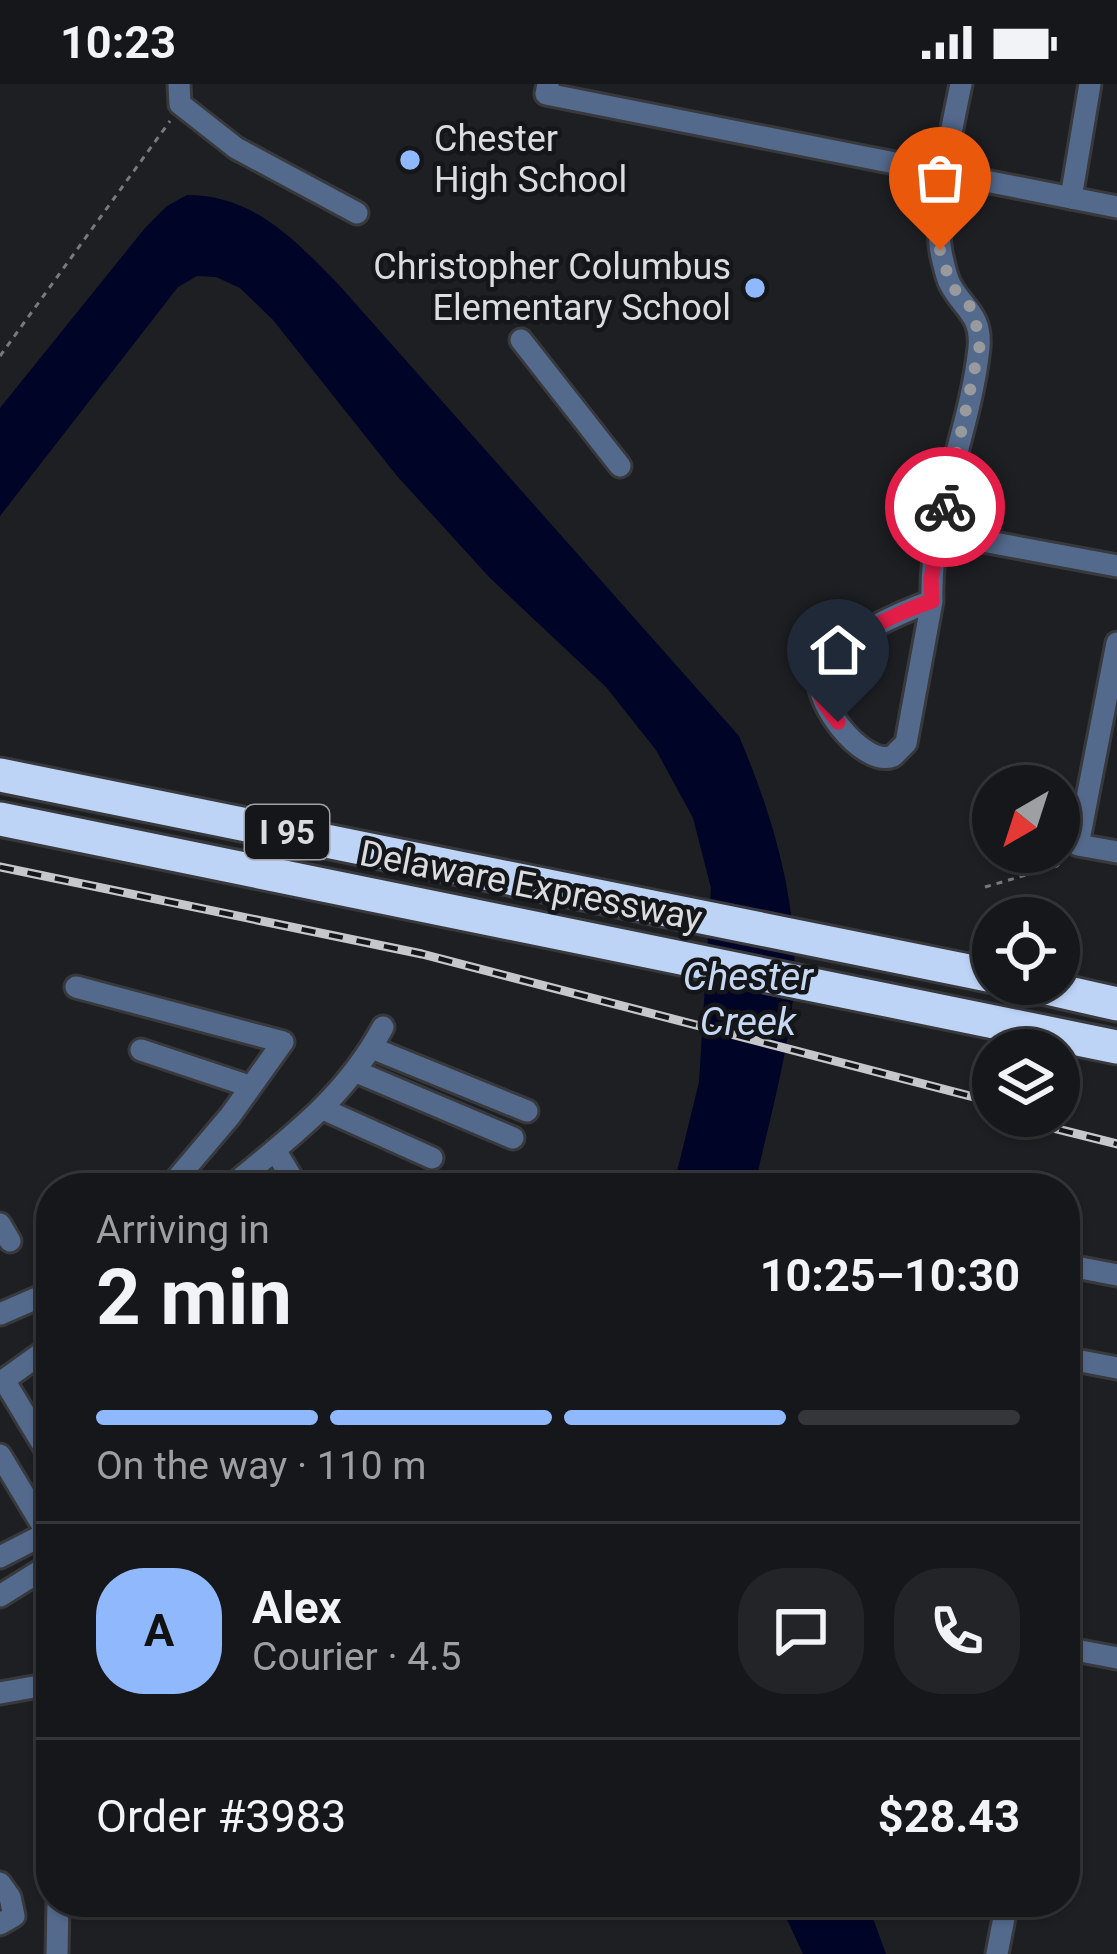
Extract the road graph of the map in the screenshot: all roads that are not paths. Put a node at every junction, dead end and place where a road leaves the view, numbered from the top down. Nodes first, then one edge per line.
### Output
1 (961, 84) edge
2 (1090, 84) edge
3 (547, 89) edge
4 (180, 94) edge
5 (944, 171) junction
6 (1071, 198) junction
7 (1117, 207) edge
8 (357, 213) dead end
9 (521, 340) dead end
10 (620, 466) dead end
11 (940, 533) junction
12 (1117, 566) edge
13 (932, 601) junction
14 (1117, 644) edge
15 (0, 775) edge
16 (0, 819) edge
17 (1117, 852) edge
18 (972, 971) edge
19 (76, 987) dead end
20 (1080, 996) edge
21 (1117, 1004) edge
22 (1117, 1047) edge
23 (141, 1050) dead end
24 (357, 1072) junction
25 (249, 1086) junction
26 (323, 1108) junction
27 (527, 1111) dead end
28 (514, 1138) dead end
29 (274, 1150) junction
30 (432, 1158) dead end
31 (182, 1173) edge
32 (249, 1173) edge
33 (289, 1173) edge
34 (1080, 1268) edge
35 (1117, 1275) edge
36 (36, 1298) edge
37 (0, 1314) edge
38 (36, 1357) edge
39 (1080, 1362) edge
40 (1117, 1368) edge
41 (2, 1381) edge
42 (36, 1434) edge
43 (0, 1455) edge
44 (36, 1516) edge
45 (36, 1538) edge
46 (0, 1557) edge
47 (36, 1573) edge
48 (0, 1596) edge
49 (1080, 1651) edge
50 (1117, 1658) edge
51 (36, 1687) edge
52 (0, 1693) edge
53 (0, 1883) edge
54 (58, 1917) edge
55 (1003, 1917) edge
56 (0, 1924) edge
57 (57, 1954) edge
58 (997, 1954) edge

1 - 5 street
2 - 6 street
3 - 5 street
4 - 8 street
5 - 6 street
5 - 11 street
6 - 7 street
9 - 10 street
11 - 12 street
11 - 13 street
13 - 13 street
14 - 17 street
15 - 18 highway, Delaware Expressway / I 95
16 - 22 highway, Delaware Expressway / I 95
19 - 25 street
20 - 21 highway
23 - 25 street
24 - 26 street
24 - 27 street
24 - 28 street
25 - 31 street
26 - 29 street
26 - 30 street
29 - 32 street
29 - 33 street
34 - 35 street
36 - 37 street
38 - 41 street
39 - 40 street
41 - 42 street
43 - 44 street
45 - 46 street
47 - 48 street
49 - 50 street
51 - 52 street
53 - 56 street
54 - 57 street
55 - 58 street

